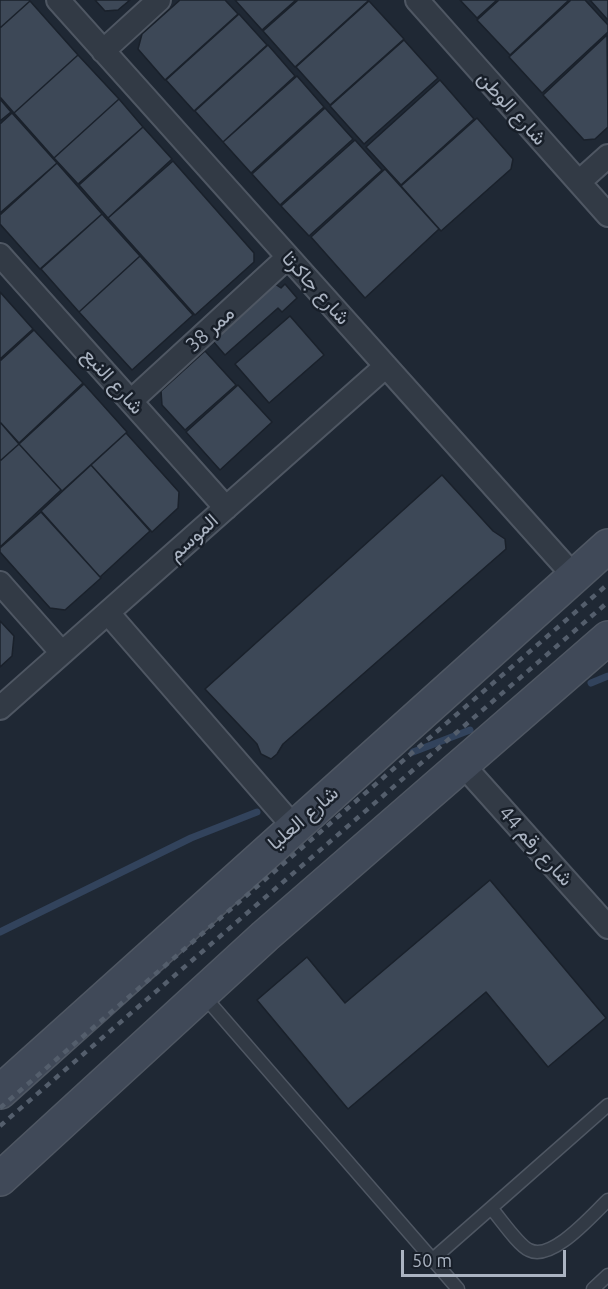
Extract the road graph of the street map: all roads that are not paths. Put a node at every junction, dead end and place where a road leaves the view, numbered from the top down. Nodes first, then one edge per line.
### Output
1 (57, 0) edge
2 (159, 0) edge
3 (417, 0) edge
4 (103, 51) junction
5 (608, 156) edge
6 (579, 182) junction
7 (608, 215) edge
8 (0, 255) edge
9 (288, 257) junction
10 (386, 366) junction
11 (131, 400) junction
12 (226, 508) junction
13 (608, 546) edge
14 (574, 576) junction
15 (0, 583) edge
16 (108, 612) junction
17 (608, 638) edge
18 (62, 653) junction
19 (0, 708) edge
20 (463, 765) junction
21 (293, 826) junction
22 (608, 927) edge
23 (202, 994) junction
24 (0, 1092) edge
25 (608, 1105) edge
26 (0, 1179) edge
27 (608, 1200) edge
28 (491, 1208) junction
29 (434, 1258) junction
30 (608, 1275) edge
31 (458, 1289) edge
32 (593, 1289) edge

1 - 4 street, شارع جاكرتا
2 - 4 street
3 - 6 street, شارع الوطن
4 - 9 street, شارع جاكرتا
5 - 6 street
6 - 7 street, شارع الوطن
8 - 11 street, شارع النبع
9 - 10 street, شارع جاكرتا
9 - 11 street, ممر 38
10 - 12 street, الموسم
10 - 14 street, شارع جاكرتا
11 - 12 street, شارع النبع
12 - 16 street, الموسم
13 - 14 main road, شارع العليا
14 - 21 main road, شارع العليا
15 - 18 street
16 - 18 street, الموسم
16 - 21 street
17 - 20 main road
18 - 19 street, الموسم
20 - 22 street, شارع رقم 44
20 - 23 main road
21 - 24 main road, شارع العليا
23 - 26 main road
23 - 29 lane
25 - 28 lane
27 - 28 lane
28 - 29 lane
29 - 31 lane
30 - 32 lane

